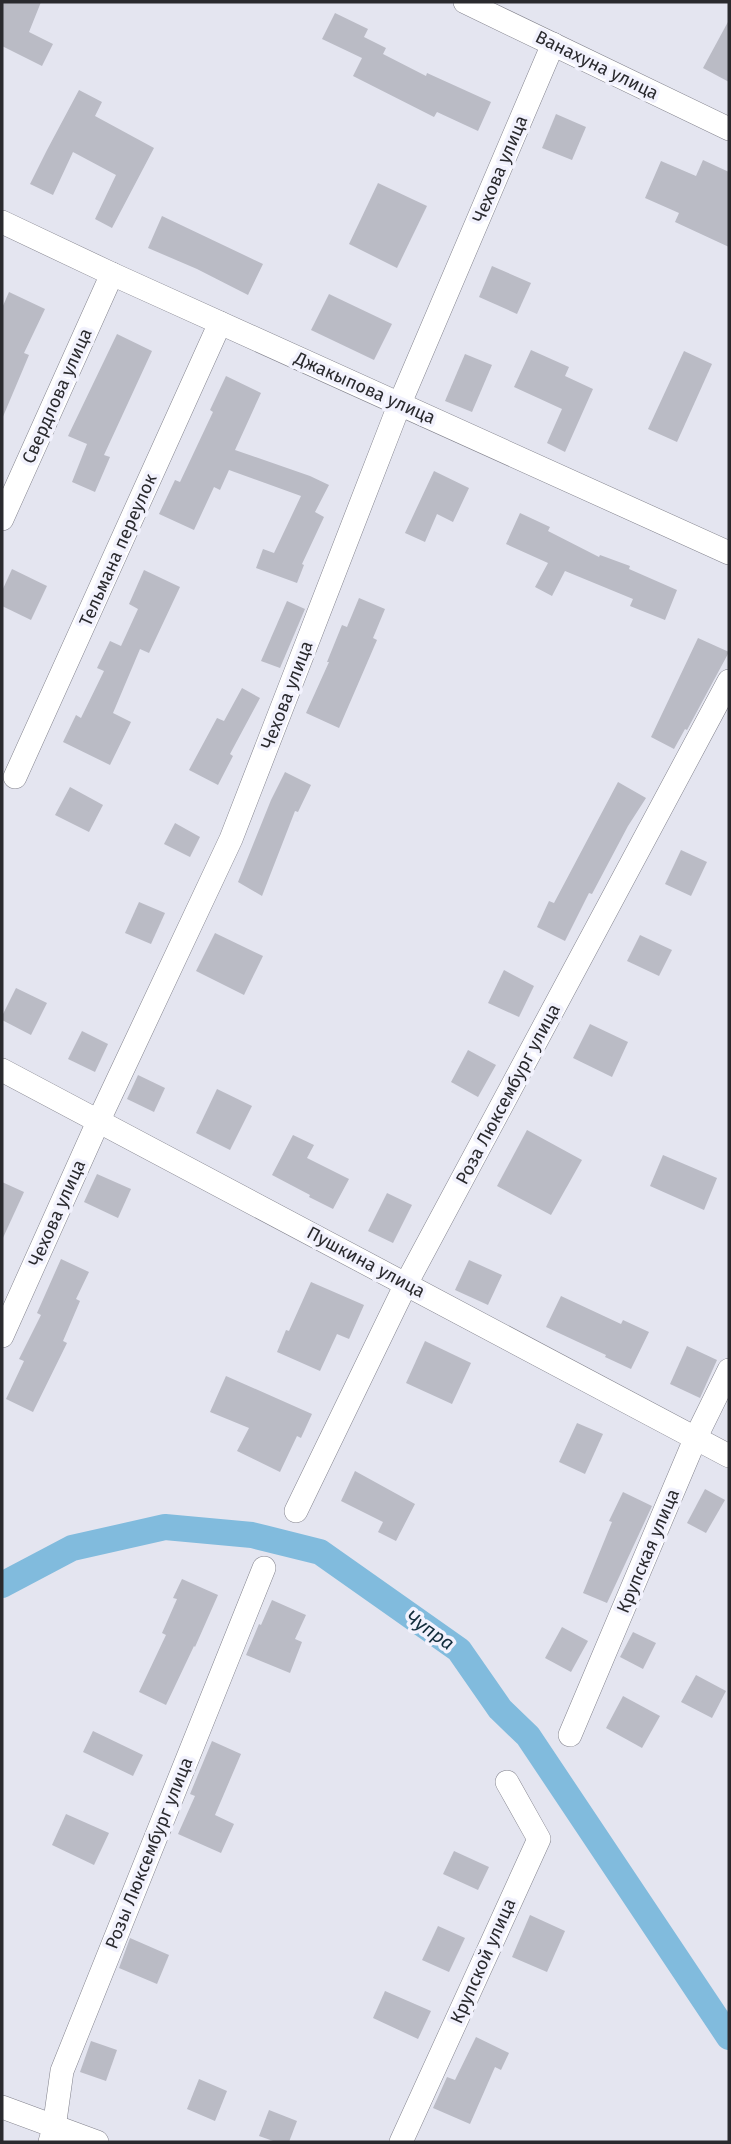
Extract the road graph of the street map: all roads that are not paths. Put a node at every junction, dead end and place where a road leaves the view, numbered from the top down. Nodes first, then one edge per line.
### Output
1 (465, 2) edge
2 (553, 44) junction
3 (729, 129) edge
4 (2, 222) edge
5 (112, 274) junction
6 (220, 323) junction
7 (400, 403) junction
8 (2, 519) edge
9 (729, 553) edge
10 (729, 681) edge
11 (15, 777) dead end
12 (2, 1070) edge
13 (98, 1122) junction
14 (406, 1284) junction
15 (2, 1336) edge
16 (729, 1370) edge
17 (696, 1437) junction
18 (729, 1456) edge
19 (296, 1511) dead end
20 (264, 1569) dead end
21 (570, 1735) dead end
22 (507, 1782) dead end
23 (2, 2108) edge
24 (52, 2135) edge
25 (97, 2142) edge
26 (401, 2142) edge

1 - 2 street, Ванахуна улица
2 - 3 street, Ванахуна улица
2 - 7 street, Чехова улица
4 - 5 street, Джакыпова улица
5 - 6 street, Джакыпова улица
5 - 8 street, Свердлова улица
6 - 7 street, Джакыпова улица
6 - 11 street, Тельмана переулок
7 - 9 street, Джакыпова улица
7 - 13 street, Чехова улица
10 - 14 street, Роза Люксембург улица
12 - 13 street, Пушкина улица
13 - 14 street, Пушкина улица
13 - 15 street, Чехова улица
14 - 17 street, Пушкина улица
14 - 19 street, Роза Люксембург улица
16 - 17 street, Крупская улица
17 - 18 street, Пушкина улица
17 - 21 street, Крупская улица
20 - 24 street, Розы Люксембург улица
22 - 26 street, Крупской улица
23 - 24 street
24 - 25 street

